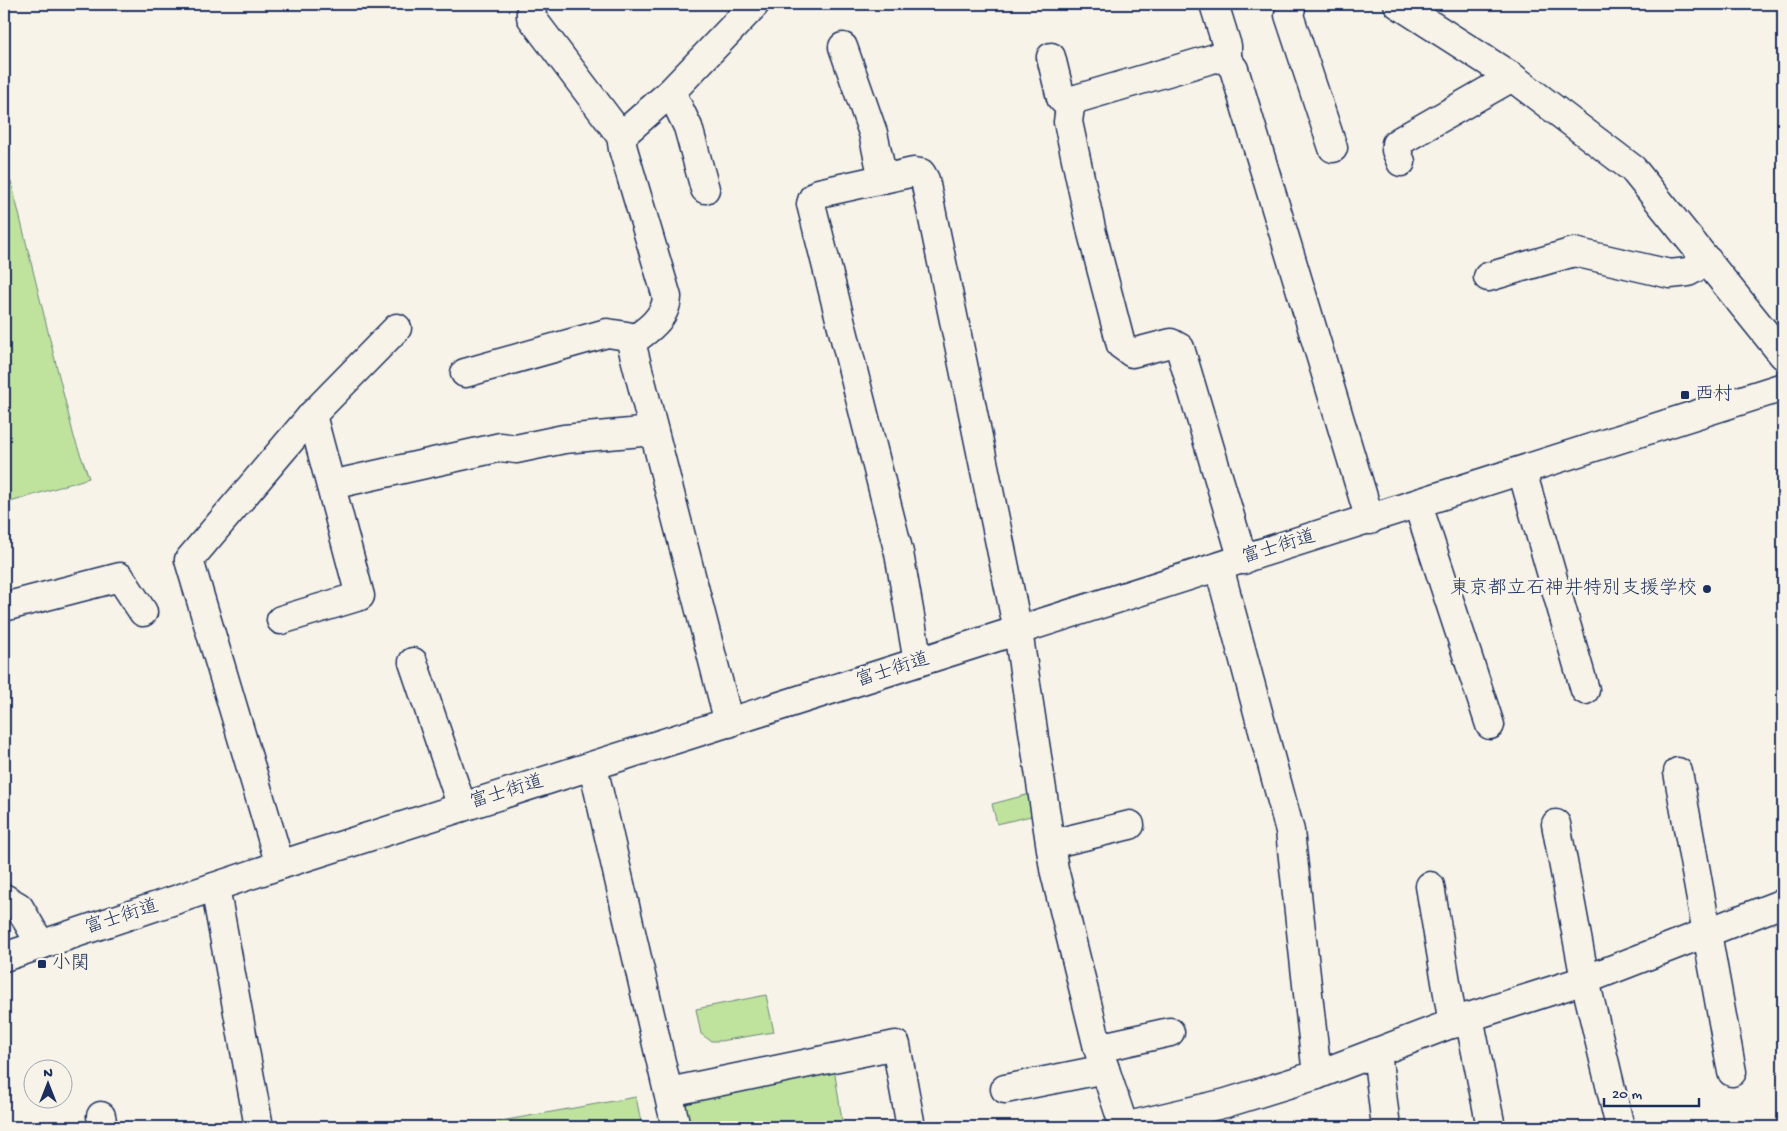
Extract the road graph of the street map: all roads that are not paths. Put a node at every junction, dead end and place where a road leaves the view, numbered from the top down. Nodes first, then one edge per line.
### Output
1 (534, 4) edge
2 (755, 4) edge
3 (1214, 4) edge
4 (1292, 4) edge
5 (1398, 4) edge
6 (843, 47) dead end
7 (1051, 57) dead end
8 (1227, 60) junction
9 (1512, 77) junction
10 (671, 92) junction
11 (1070, 107) junction
12 (621, 136) junction
13 (1334, 148) dead end
14 (1401, 162) dead end
15 (883, 179) junction
16 (705, 189) dead end
17 (1708, 261) junction
18 (1488, 278) dead end
19 (397, 328) dead end
20 (631, 342) junction
21 (1783, 356) edge
22 (465, 373) dead end
23 (1783, 387) edge
24 (312, 415) junction
25 (653, 431) junction
26 (1522, 471) junction
27 (331, 485) junction
28 (1418, 505) junction
29 (1370, 520) junction
30 (1231, 563) junction
31 (4, 607) edge
32 (142, 612) dead end
33 (281, 620) dead end
34 (1018, 631) junction
35 (414, 662) dead end
36 (918, 662) junction
37 (1585, 690) dead end
38 (729, 723) junction
39 (1490, 725) dead end
40 (593, 767) junction
41 (1678, 772) dead end
42 (462, 807) junction
43 (1556, 824) dead end
44 (1130, 825) dead end
45 (1050, 844) junction
46 (280, 865) junction
47 (1430, 886) dead end
48 (215, 887) junction
49 (4, 898) edge
50 (1783, 903) edge
51 (1707, 933) junction
52 (41, 945) junction
53 (4, 957) edge
54 (1585, 980) junction
55 (1461, 1020) junction
56 (1170, 1032) dead end
57 (1377, 1052) junction
58 (1102, 1058) junction
59 (1732, 1072) dead end
60 (1317, 1075) junction
61 (1005, 1089) dead end
62 (669, 1092) junction
63 (259, 1127) edge
64 (676, 1127) edge
65 (911, 1127) edge
66 (1124, 1127) edge
67 (1386, 1127) edge
68 (1491, 1127) edge
69 (1620, 1127) edge

1 - 12 street
2 - 10 street
3 - 8 street
4 - 13 street
5 - 9 street
6 - 15 street
7 - 11 street
8 - 11 street
8 - 29 street
9 - 14 street
9 - 17 street
10 - 12 street
10 - 16 street
11 - 30 street
12 - 20 street
15 - 34 street
15 - 36 street
17 - 18 street
17 - 21 street
19 - 24 street
20 - 22 street
20 - 25 street
23 - 26 street, 富士街道
24 - 27 street
24 - 46 street
25 - 27 street
25 - 38 street
26 - 28 street, 富士街道
26 - 37 street
27 - 33 street
28 - 29 street, 富士街道
28 - 39 street
29 - 30 street, 富士街道
30 - 34 street, 富士街道
30 - 60 street
31 - 32 street
34 - 36 street, 富士街道
34 - 45 street
35 - 42 street
36 - 38 street, 富士街道
38 - 40 street, 富士街道
40 - 42 street, 富士街道
40 - 62 street
41 - 51 street
42 - 46 street, 富士街道
43 - 54 street
44 - 45 street
45 - 58 street
46 - 48 street, 富士街道
47 - 55 street
48 - 52 street, 富士街道
48 - 63 street
49 - 52 street
50 - 51 street
51 - 54 street
51 - 59 street
52 - 53 street, 富士街道
54 - 55 street
54 - 69 street
55 - 57 street
55 - 68 street
56 - 58 street
57 - 60 street
57 - 67 street
58 - 61 street
58 - 66 street
60 - 66 street
62 - 64 street
62 - 65 street

